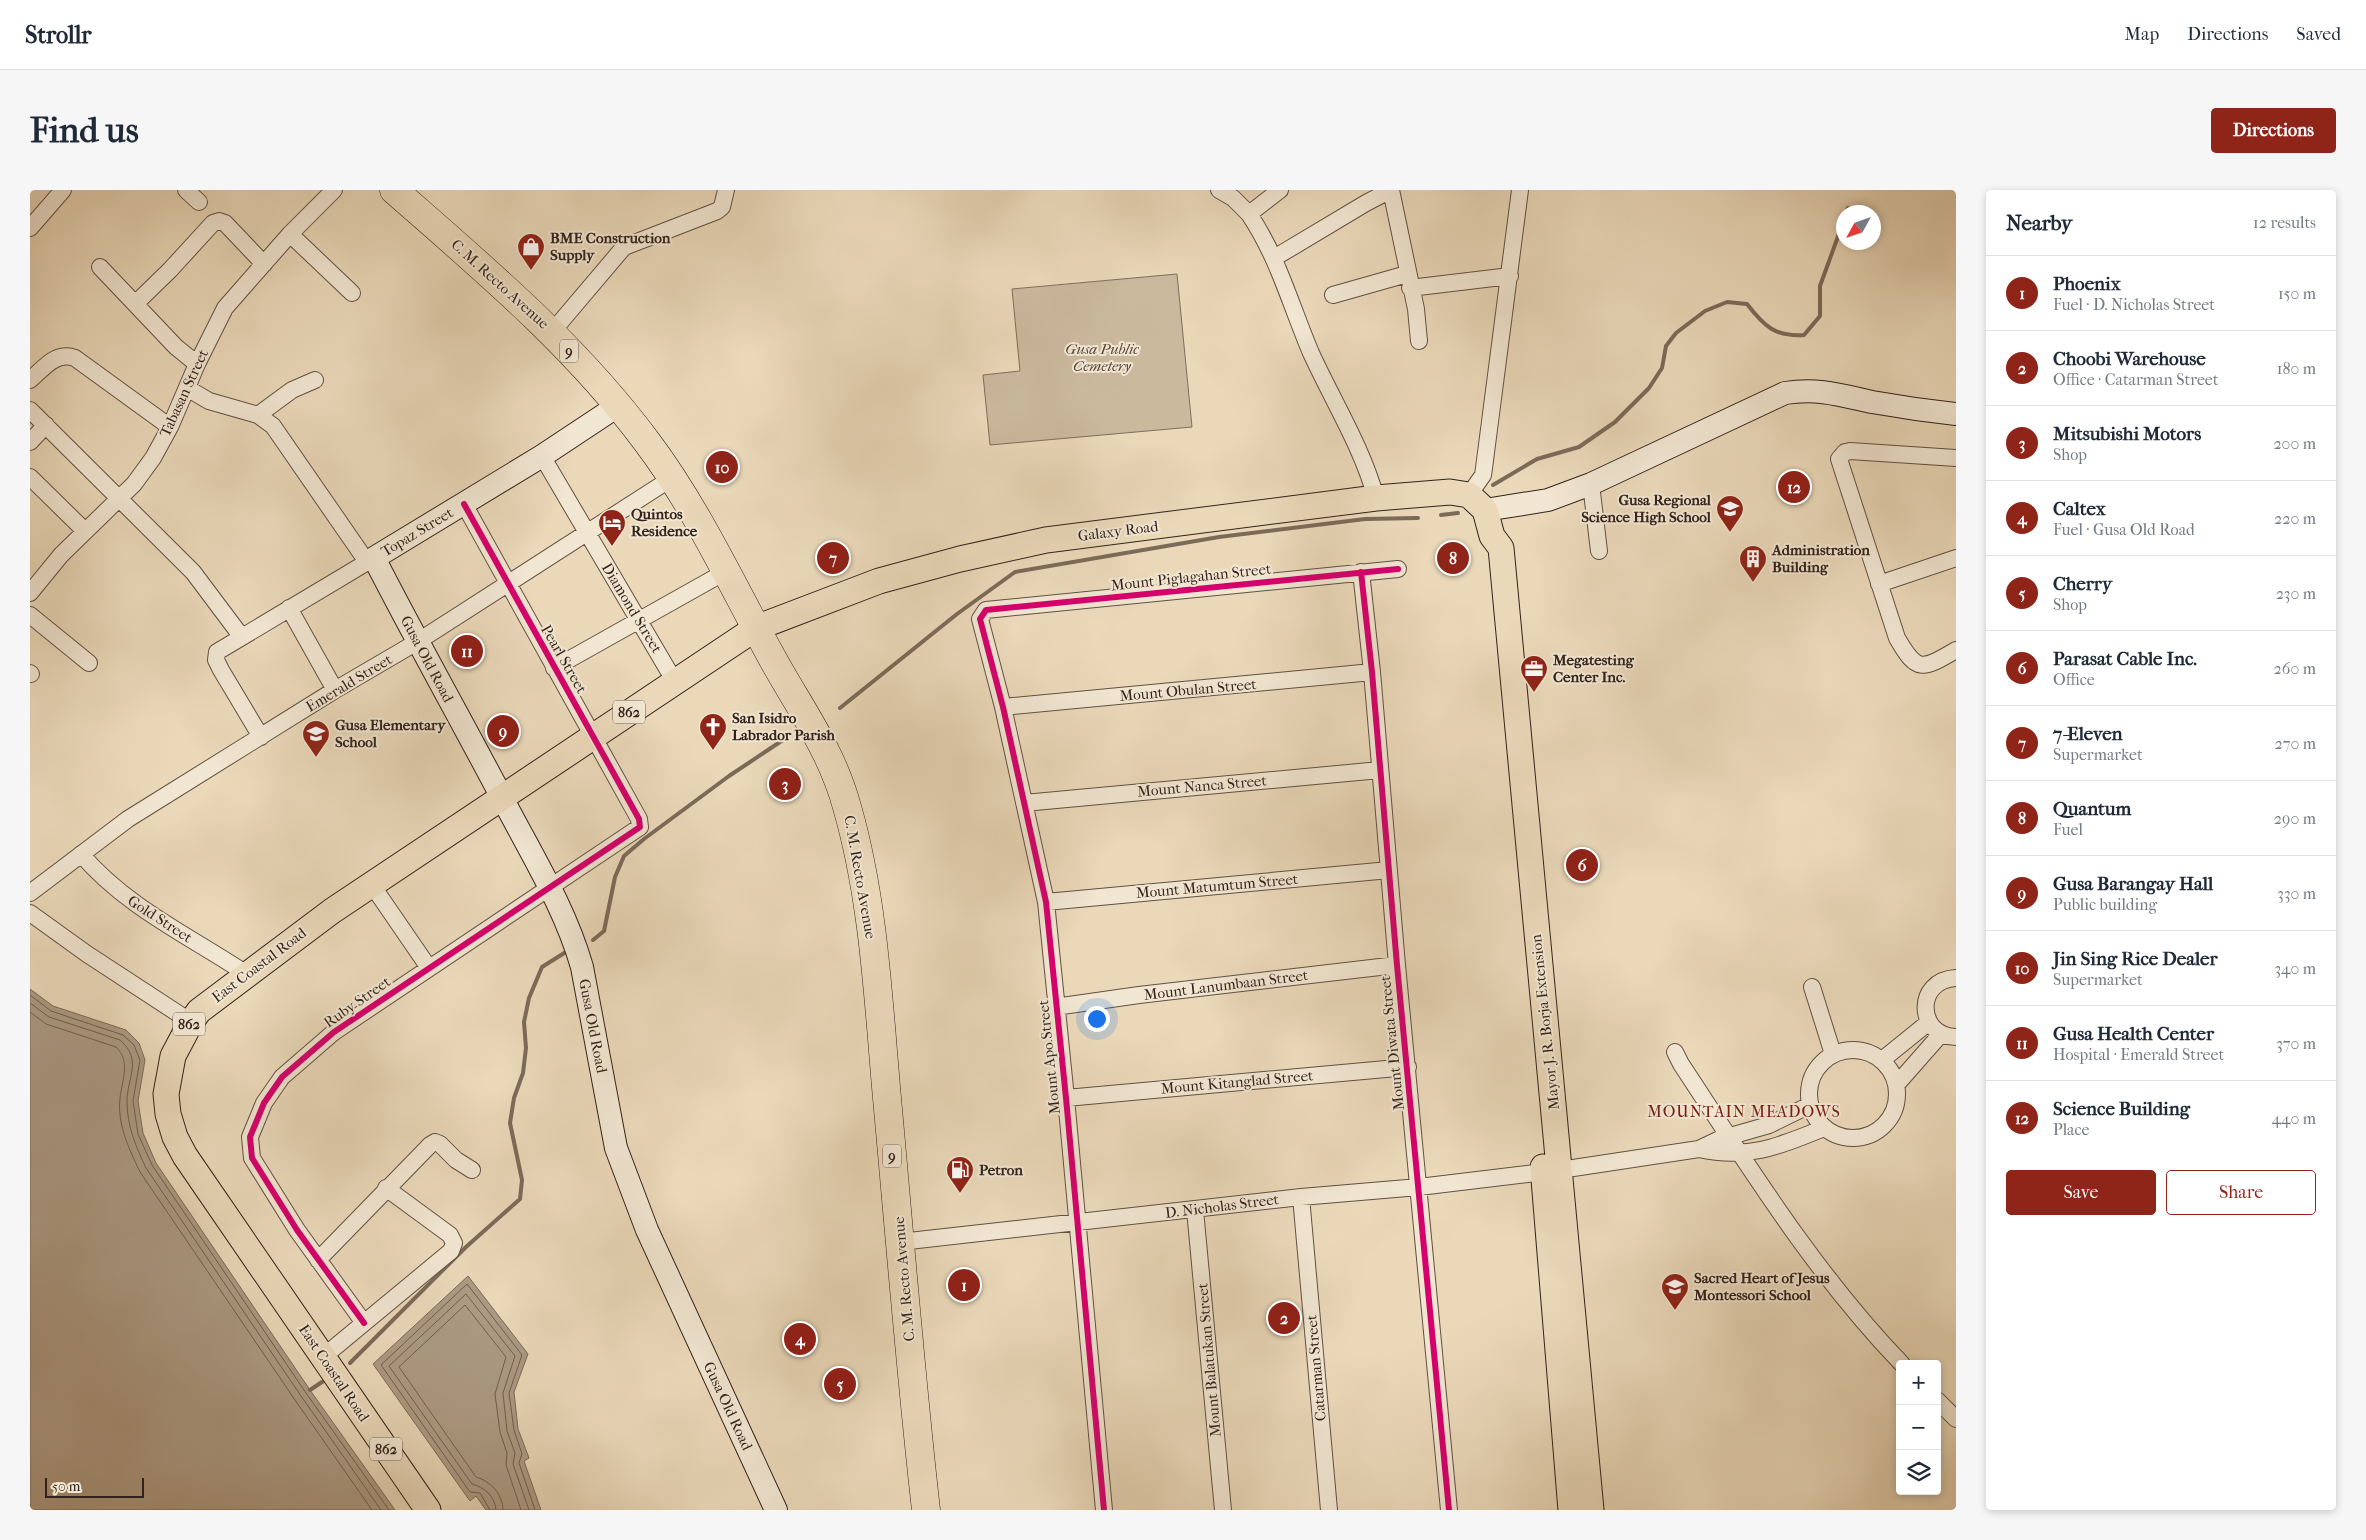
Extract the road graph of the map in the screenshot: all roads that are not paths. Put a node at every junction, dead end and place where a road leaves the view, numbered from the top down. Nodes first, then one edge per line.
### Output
1 (63, 190) edge
2 (186, 190) edge
3 (334, 190) edge
4 (394, 190) edge
5 (726, 190) edge
6 (1219, 190) edge
7 (1280, 190) edge
8 (1391, 190) edge
9 (1520, 190) edge
10 (199, 202) dead end
11 (36, 212) edge
12 (1249, 214) junction
13 (30, 228) edge
14 (290, 234) junction
15 (1274, 258) junction
16 (264, 264) junction
17 (100, 267) dead end
18 (1510, 276) junction
19 (1409, 281) junction
20 (352, 293) dead end
21 (1332, 295) dead end
22 (135, 304) junction
23 (552, 332) junction
24 (1419, 341) dead end
25 (197, 364) junction
26 (30, 380) edge
27 (315, 380) dead end
28 (187, 388) junction
29 (618, 405) junction
30 (30, 410) edge
31 (1956, 414) edge
32 (258, 415) junction
33 (46, 425) junction
34 (170, 427) junction
35 (30, 442) edge
36 (542, 456) junction
37 (1956, 458) edge
38 (30, 477) edge
39 (672, 478) junction
40 (1592, 484) junction
41 (120, 498) junction
42 (1376, 498) junction
43 (1477, 503) junction
44 (464, 504) junction
45 (85, 530) junction
46 (587, 532) junction
47 (1599, 551) dead end
48 (1956, 558) edge
49 (371, 560) junction
50 (1398, 569) dead end
51 (725, 572) junction
52 (1361, 572) junction
53 (508, 583) junction
54 (1879, 584) junction
55 (30, 593) edge
56 (289, 608) junction
57 (986, 610) joint
58 (30, 615) edge
59 (638, 619) junction
60 (756, 628) junction
61 (241, 636) junction
62 (418, 642) junction
63 (1956, 650) edge
64 (89, 663) dead end
65 (554, 668) junction
66 (1372, 672) junction
67 (675, 682) junction
68 (335, 690) junction
69 (1003, 707) junction
70 (594, 736) junction
71 (262, 737) junction
72 (1380, 770) junction
73 (502, 796) junction
74 (1024, 803) junction
75 (640, 826) joint
76 (81, 854) junction
77 (1389, 870) junction
78 (372, 885) junction
79 (550, 887) junction
80 (30, 893) edge
81 (1046, 902) junction
82 (30, 913) edge
83 (1397, 965) junction
84 (429, 968) junction
85 (248, 975) junction
86 (1956, 978) edge
87 (1812, 987) dead end
88 (1055, 1007) junction
89 (191, 1022) junction
90 (1929, 1022) junction
91 (1948, 1036) edge
92 (1675, 1052) dead end
93 (1833, 1054) junction
94 (1882, 1060) junction
95 (1408, 1067) junction
96 (1897, 1084) junction
97 (1066, 1098) junction
98 (1810, 1105) junction
99 (1824, 1128) junction
100 (1730, 1136) junction
101 (1699, 1149) junction
102 (1740, 1154) junction
103 (472, 1170) dead end
104 (1552, 1171) junction
105 (1420, 1187) junction
106 (386, 1188) junction
107 (1301, 1197) junction
108 (1195, 1210) junction
109 (1078, 1222) junction
110 (900, 1242) junction
111 (318, 1260) junction
112 (364, 1323) junction
113 (323, 1356) junction
114 (1899, 1360) edge
115 (1941, 1404) edge
116 (1956, 1419) edge
117 (1574, 1431) junction
118 (428, 1510) edge
119 (776, 1510) edge
120 (926, 1510) edge
121 (1104, 1510) edge
122 (1223, 1510) edge
123 (1329, 1510) edge
124 (1449, 1510) edge
125 (1571, 1510) edge
126 (1591, 1510) edge

1 - 11 street
2 - 10 street
3 - 14 street, Tabasan Street
4 - 23 highway, C. M. Recto Avenue / 9
5 - 23 street
6 - 12 street
7 - 12 street
8 - 15 street
8 - 19 street
9 - 18 street
11 - 13 street
12 - 15 street
14 - 16 street, Tabasan Street
14 - 20 street
15 - 42 street
16 - 22 street
16 - 25 street, Tabasan Street
17 - 22 street
18 - 19 street
18 - 43 street
19 - 21 street
19 - 24 street
22 - 25 street
23 - 29 highway, C. M. Recto Avenue / 9
25 - 28 street, Tabasan Street
26 - 34 street
27 - 32 street
28 - 32 street
28 - 34 street, Tabasan Street
29 - 36 street, Topaz Street
29 - 39 highway, C. M. Recto Avenue / 9
30 - 33 street
31 - 40 street
32 - 49 street
33 - 35 street
33 - 41 street
34 - 41 street, Tabasan Street
36 - 44 street, Topaz Street
36 - 46 street, Diamond Street
37 - 54 street
38 - 45 street
39 - 46 street, Emerald Street
39 - 51 highway, C. M. Recto Avenue / 9
40 - 43 street
40 - 47 street
41 - 45 street, Tabasan Street
41 - 61 street
42 - 43 main road, Galaxy Road
42 - 60 main road, Galaxy Road
43 - 104 main road, Mayor J. R. Borja Extension
44 - 49 street, Topaz Street
44 - 53 street, Pearl Street
45 - 55 street, Tabasan Street
46 - 53 street, Emerald Street
46 - 59 street, Diamond Street
48 - 54 street
49 - 56 street, Topaz Street
49 - 62 street, Gusa Old Road
50 - 52 street, Mount Piglagahan Street
51 - 59 street
51 - 60 highway, C. M. Recto Avenue / 9
52 - 57 street, Mount Piglagahan Street
52 - 66 street, Mount Diwata Street
53 - 62 street, Emerald Street
53 - 65 street, Pearl Street
54 - 63 street
56 - 61 street, Topaz Street
56 - 68 street
57 - 69 street, Mount Apo Street
58 - 64 street
59 - 65 street
59 - 67 street, Diamond Street
60 - 67 main road, East Coastal Road / 862
60 - 110 highway, C. M. Recto Avenue / 9
61 - 71 street, Topaz Street
62 - 68 street, Emerald Street
62 - 73 street, Gusa Old Road
65 - 70 street, Pearl Street
66 - 69 street, Mount Obulan Street
66 - 72 street, Mount Diwata Street
67 - 70 main road, East Coastal Road / 862
68 - 71 street, Emerald Street
69 - 74 street, Mount Apo Street
70 - 73 main road, East Coastal Road / 862
70 - 75 street, Pearl Street
71 - 76 street, Emerald Street
72 - 74 street, Mount Nanca Street
72 - 77 street, Mount Diwata Street
73 - 78 main road, East Coastal Road / 862
73 - 79 street, Gusa Old Road
74 - 81 street, Mount Apo Street
75 - 79 street, Ruby Street
76 - 80 street, Emerald Street
76 - 85 street, Gold Street
77 - 81 street, Mount Matumtum Street
77 - 83 street, Mount Diwata Street
78 - 84 street
78 - 85 main road, East Coastal Road / 862
79 - 84 street, Ruby Street
79 - 119 street, Gusa Old Road
81 - 88 street, Mount Apo Street
82 - 89 street
83 - 88 street, Mount Lanumbaan Street
83 - 95 street, Mount Diwata Street
84 - 111 street, Ruby Street
85 - 89 main road, East Coastal Road / 862
86 - 90 street
87 - 93 street
88 - 97 street, Mount Apo Street
89 - 113 main road, East Coastal Road / 862
90 - 91 street
90 - 94 street
91 - 96 street
92 - 100 street
93 - 94 street
93 - 98 street
94 - 96 street
95 - 97 street, Mount Kitanglad Street
95 - 105 street, Mount Diwata Street
96 - 99 street
97 - 109 street, Mount Apo Street
98 - 99 street
98 - 100 street
99 - 102 street
100 - 101 street
100 - 102 street
101 - 102 street
101 - 104 street, D. Nicholas Street
102 - 114 street
103 - 106 street
104 - 105 street, D. Nicholas Street
104 - 117 main road, Mayor J. R. Borja Extension
105 - 107 street, D. Nicholas Street
105 - 124 street, Mount Diwata Street
106 - 111 street
106 - 112 street
107 - 108 street, D. Nicholas Street
107 - 123 street, Catarman Street
108 - 109 street, D. Nicholas Street
108 - 122 street, Mount Balatukan Street
109 - 110 street, D. Nicholas Street
109 - 121 street, Mount Apo Street
110 - 120 highway, C. M. Recto Avenue / 9
111 - 112 street, Ruby Street
112 - 113 street
113 - 118 main road, East Coastal Road / 862
115 - 116 street
117 - 125 main road, Mayor J. R. Borja Extension
117 - 126 main road, Mayor J. R. Borja Extension

